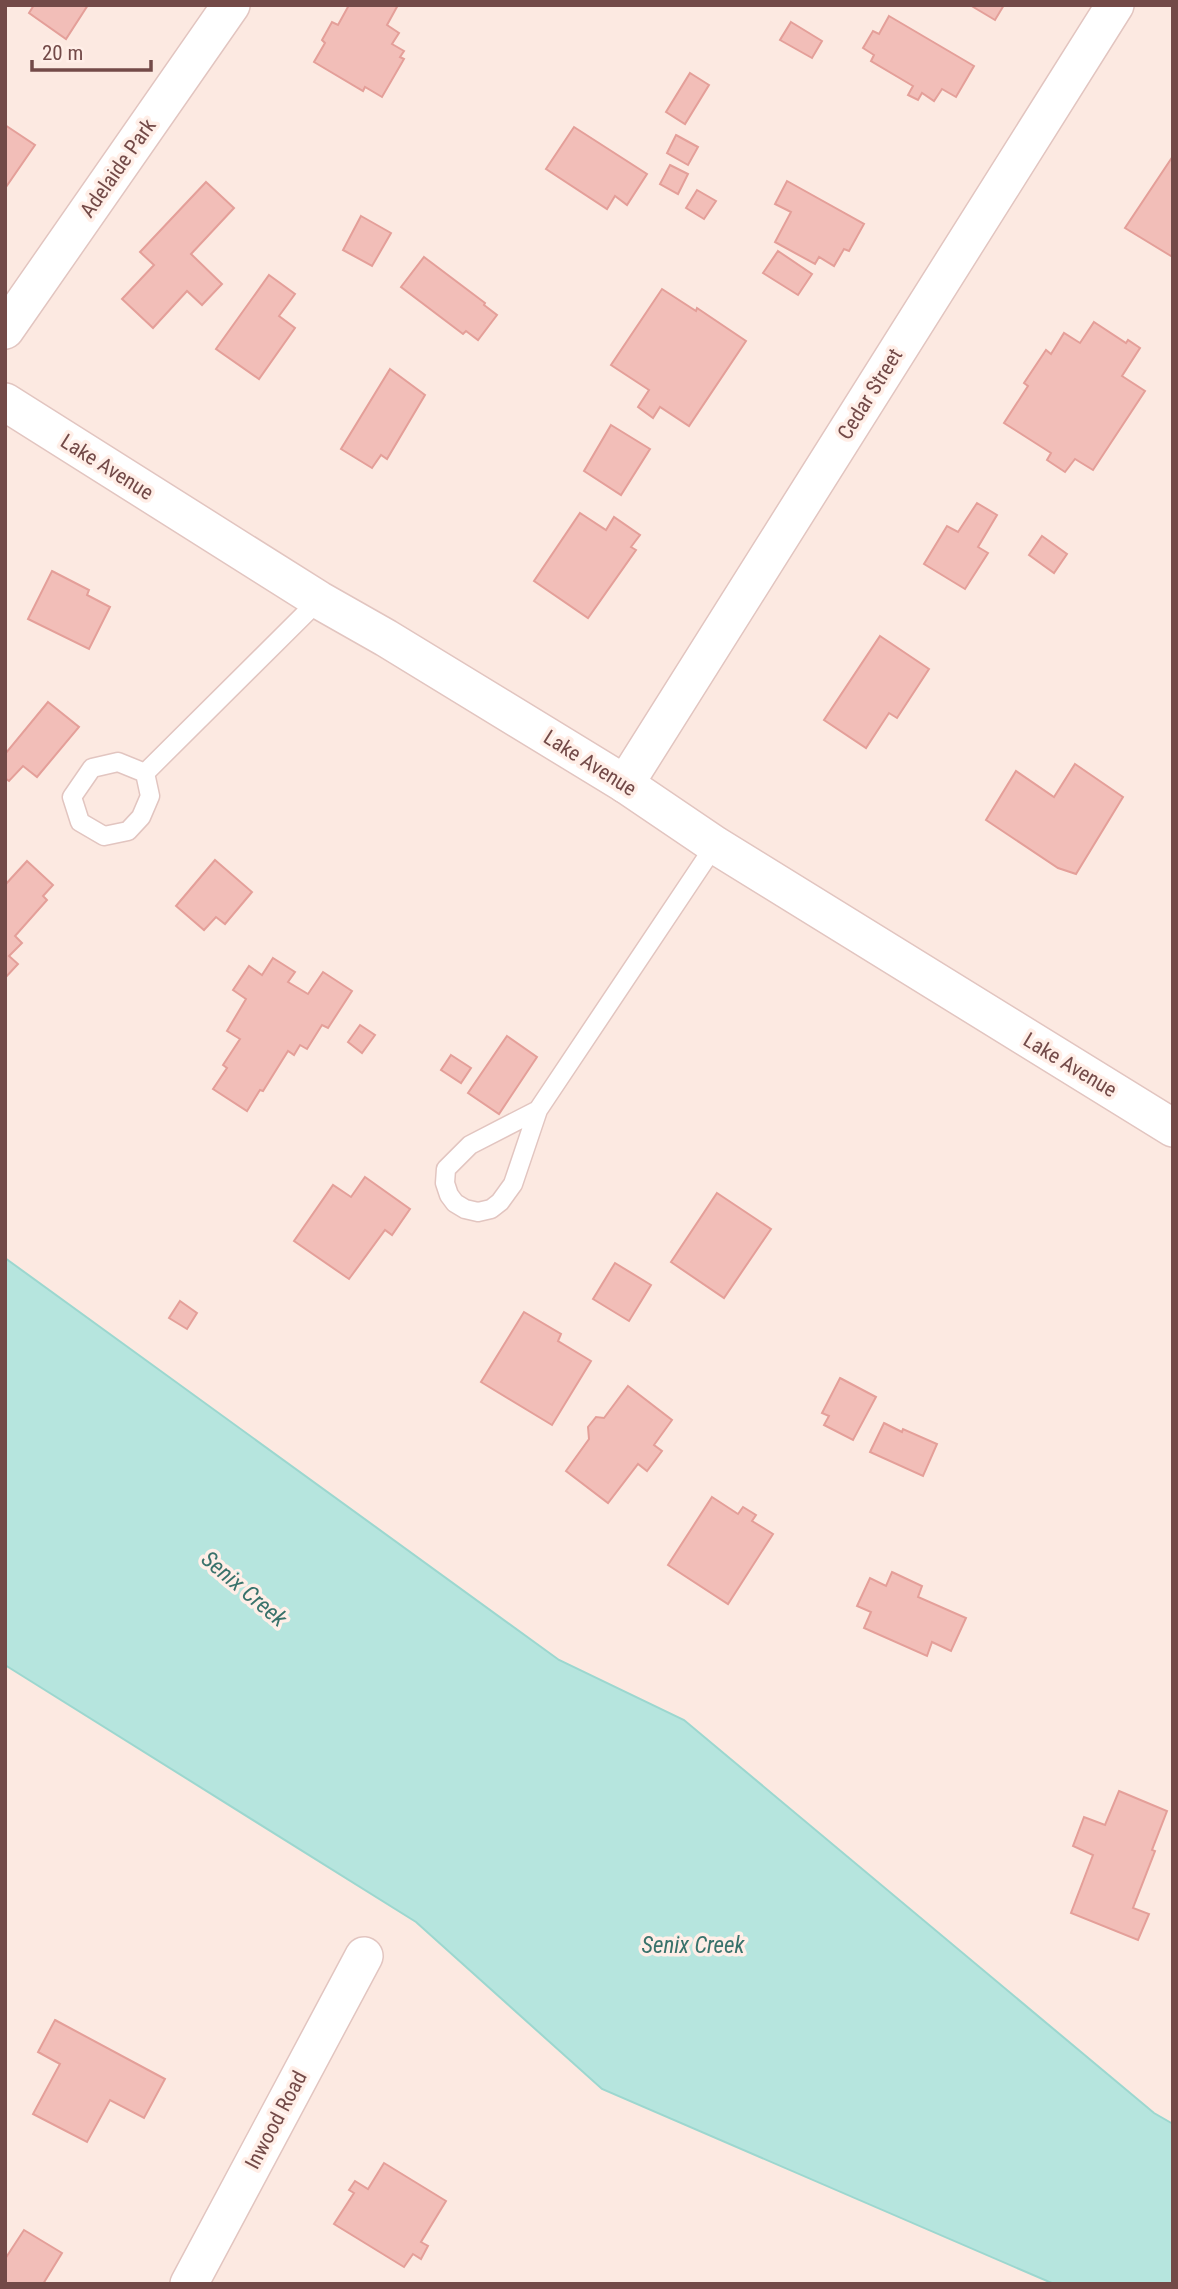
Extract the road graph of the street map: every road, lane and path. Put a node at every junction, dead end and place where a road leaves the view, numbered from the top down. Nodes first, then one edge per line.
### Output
1 (231, 5) edge
2 (1115, 5) edge
3 (5, 330) edge
4 (5, 402) edge
5 (319, 600) junction
6 (145, 773) junction
7 (625, 784) junction
8 (715, 845) junction
9 (538, 1110) junction
10 (1173, 1128) edge
11 (364, 1956) dead end
12 (188, 2284) edge

1 - 3 street, Adelaide Park
2 - 7 street, Cedar Street
4 - 5 street, Lake Avenue
5 - 6 lane
5 - 7 street, Lake Avenue
6 - 6 lane
7 - 8 street, Lake Avenue
8 - 9 lane
8 - 10 street, Lake Avenue
9 - 9 lane
11 - 12 street, Inwood Road

